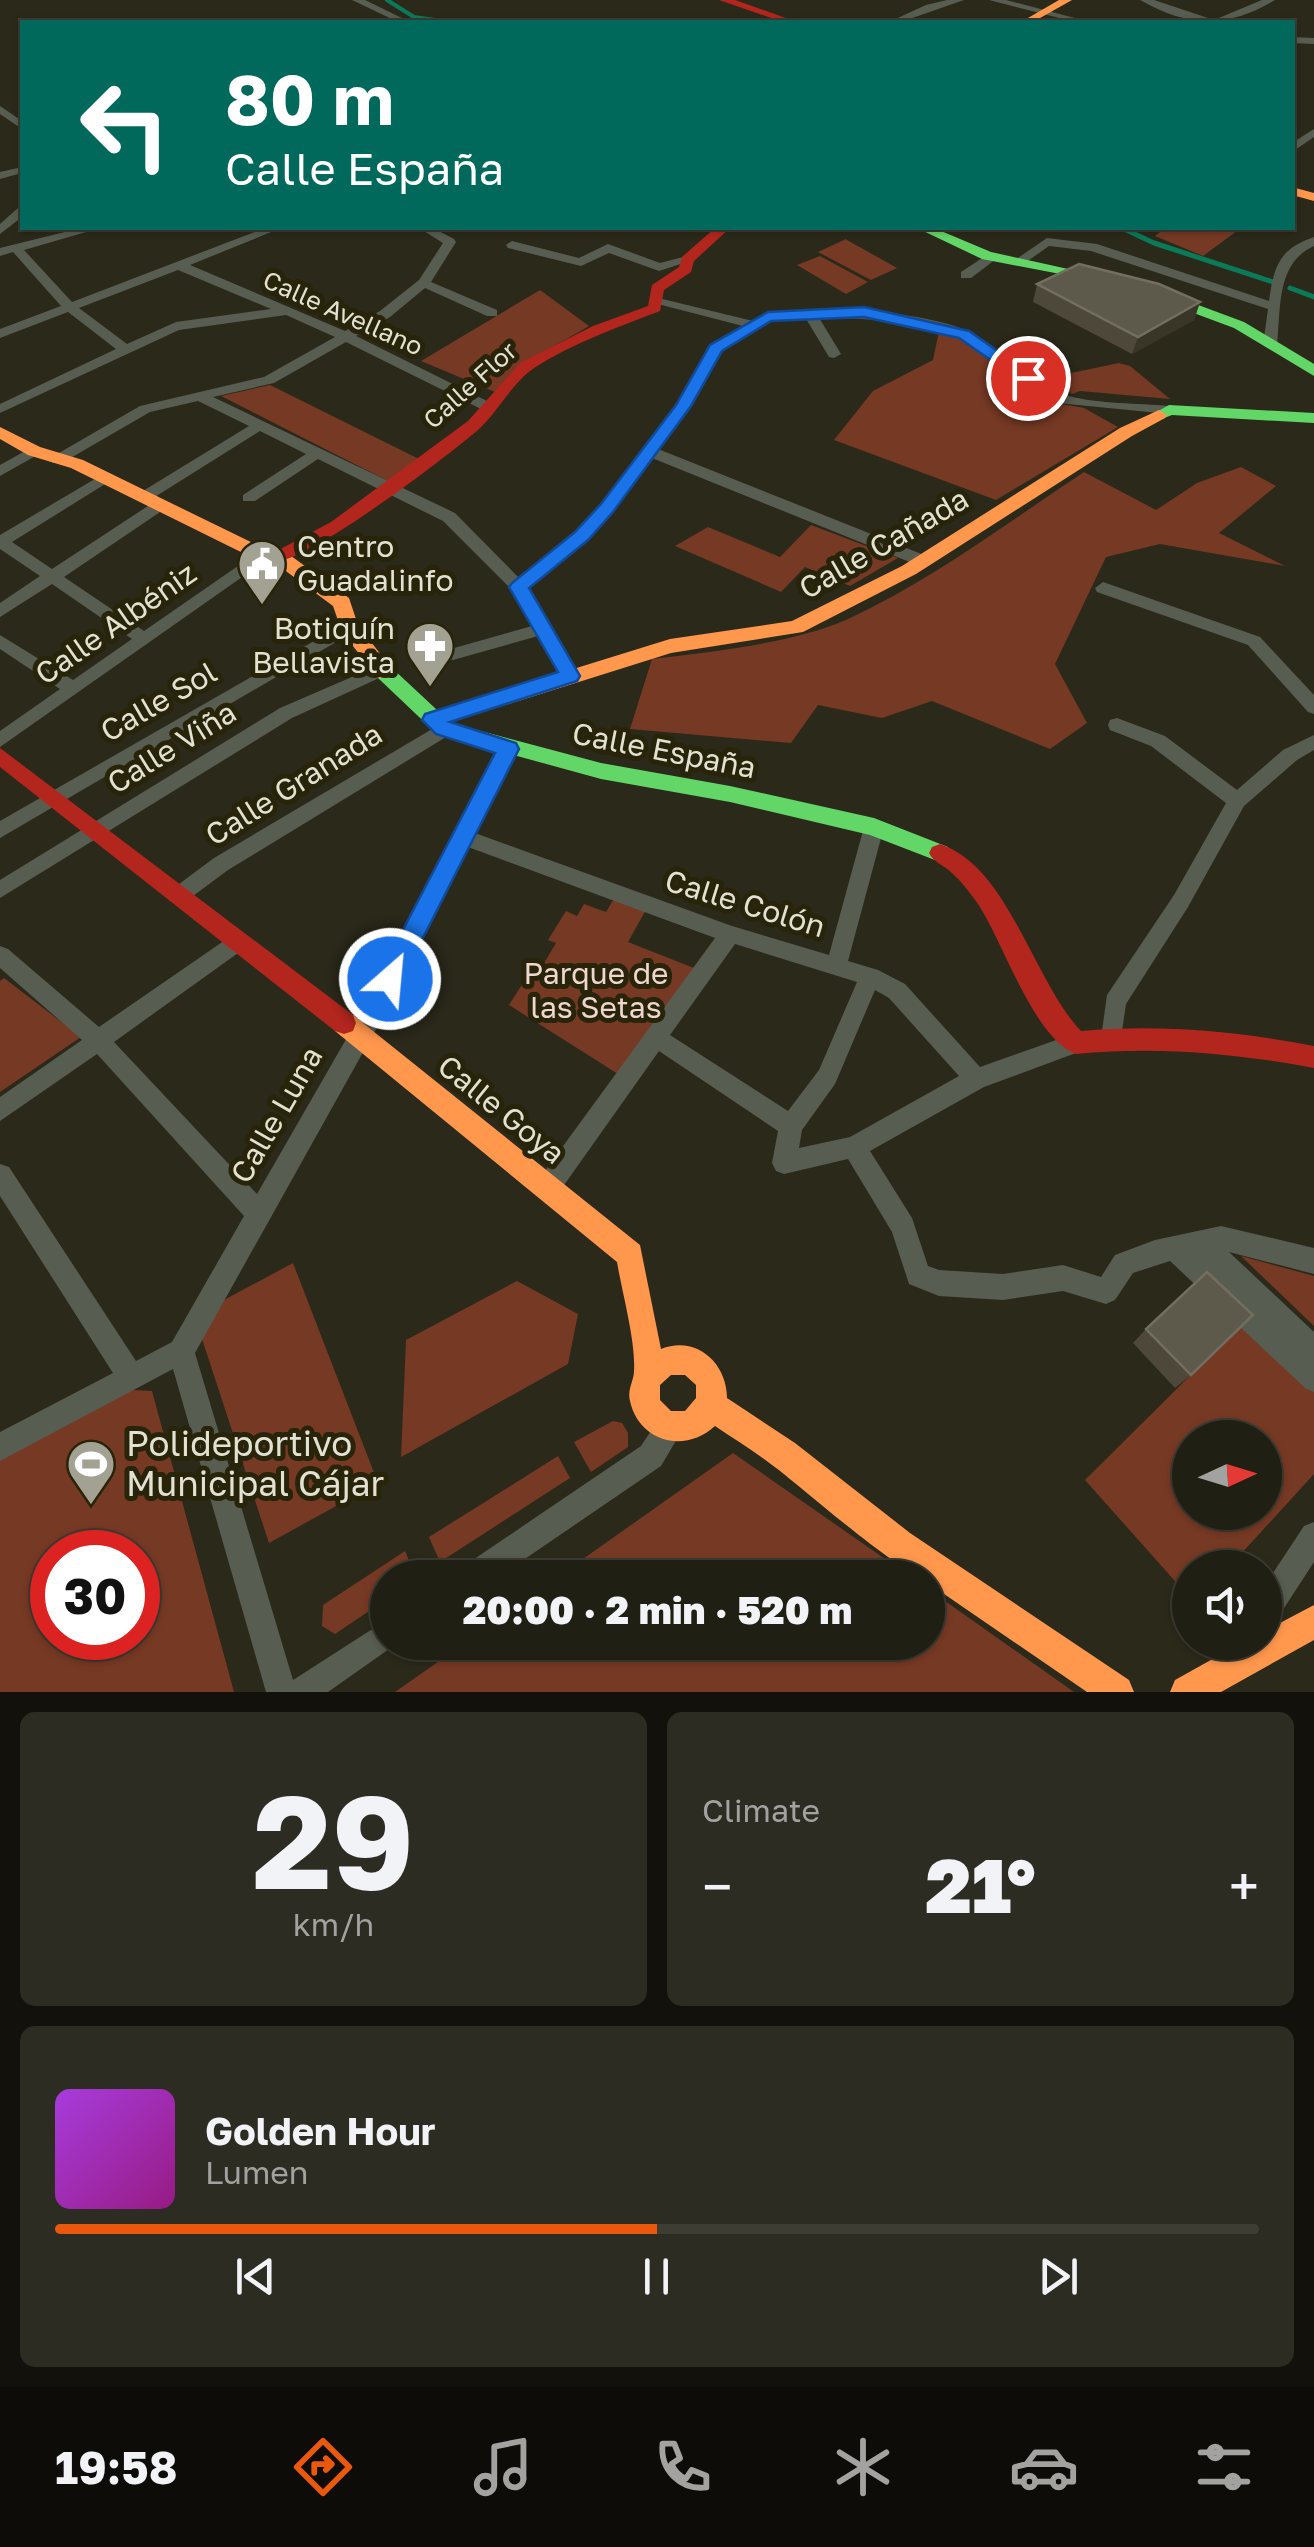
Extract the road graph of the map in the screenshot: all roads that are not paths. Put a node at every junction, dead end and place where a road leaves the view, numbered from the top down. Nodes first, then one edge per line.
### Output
1 (357, 0) edge
2 (724, 0) edge
3 (959, 0) edge
4 (994, 0) edge
5 (1067, 0) edge
6 (1144, 0) edge
7 (1238, 0) edge
8 (1270, 0) edge
9 (1256, 6) junction
10 (1035, 18) edge
11 (402, 20) edge
12 (777, 20) edge
13 (899, 20) edge
14 (1060, 20) edge
15 (1207, 20) edge
16 (1218, 20) edge
17 (0, 109) edge
18 (20, 124) edge
19 (20, 213) edge
20 (0, 230) edge
21 (86, 230) edge
22 (270, 230) edge
23 (429, 230) edge
24 (722, 230) edge
25 (927, 230) edge
26 (1312, 244) edge
27 (512, 245) dead end
28 (16, 248) junction
29 (0, 252) edge
30 (994, 256) junction
31 (688, 260) junction
32 (1018, 262) junction
33 (178, 266) junction
34 (966, 275) dead end
35 (424, 284) junction
36 (655, 298) junction
37 (1274, 307) junction
38 (69, 308) junction
39 (289, 311) junction
40 (492, 313) dead end
41 (809, 313) junction
42 (754, 325) junction
43 (0, 334) edge
44 (348, 337) junction
45 (1270, 345) junction
46 (126, 351) junction
47 (834, 354) dead end
48 (1314, 371) edge
49 (200, 396) junction
50 (488, 407) junction
51 (0, 409) edge
52 (1169, 410) junction
53 (1314, 418) edge
54 (259, 426) junction
55 (0, 432) edge
56 (649, 450) junction
57 (34, 451) junction
58 (316, 454) junction
59 (57, 460) junction
60 (0, 471) edge
61 (106, 478) junction
62 (388, 489) junction
63 (249, 498) dead end
64 (152, 501) junction
65 (0, 542) edge
66 (272, 556) junction
67 (923, 561) junction
68 (52, 577) junction
69 (518, 587) junction
70 (1102, 588) dead end
71 (0, 611) edge
72 (349, 627) junction
73 (543, 630) junction
74 (142, 638) junction
75 (0, 642) edge
76 (453, 654) dead end
77 (382, 670) junction
78 (570, 676) junction
79 (71, 687) junction
80 (1314, 707) edge
81 (438, 724) junction
82 (1117, 725) dead end
83 (0, 740) edge
84 (1314, 742) edge
85 (508, 749) junction
86 (0, 756) edge
87 (55, 798) junction
88 (1237, 802) junction
89 (874, 827) junction
90 (0, 830) edge
91 (96, 830) junction
92 (463, 838) junction
93 (0, 890) edge
94 (178, 896) junction
95 (730, 934) junction
96 (238, 942) junction
97 (0, 955) edge
98 (837, 964) junction
99 (870, 977) junction
100 (360, 1035) junction
101 (656, 1038) junction
102 (1112, 1038) junction
103 (100, 1042) junction
104 (1076, 1043) junction
105 (1314, 1057) edge
106 (976, 1078) junction
107 (0, 1110) edge
108 (791, 1126) junction
109 (854, 1147) junction
110 (0, 1175) edge
111 (548, 1187) junction
112 (259, 1214) junction
113 (1202, 1243) junction
114 (1174, 1248) junction
115 (1314, 1262) edge
116 (1314, 1350) edge
117 (181, 1351) junction
118 (650, 1374) junction
119 (132, 1378) junction
120 (1314, 1379) edge
121 (710, 1404) junction
122 (670, 1427) junction
123 (0, 1447) edge
124 (1314, 1536) edge
125 (498, 1560) edge
126 (1282, 1586) edge
127 (1314, 1622) edge
128 (370, 1646) edge
129 (1235, 1660) edge
130 (1227, 1672) junction
131 (280, 1692) edge
132 (301, 1692) edge
133 (1118, 1692) edge
134 (1187, 1692) edge

1 - 11 street
2 - 12 street
3 - 13 street
4 - 10 street
5 - 10 street
6 - 15 street
7 - 9 street
8 - 9 street
9 - 16 street
10 - 14 street
17 - 18 street
19 - 20 street
21 - 28 street
22 - 33 street
23 - 35 street
24 - 31 street, Calle Flor
25 - 30 street
26 - 37 street
27 - 31 street
28 - 29 street
28 - 38 street
30 - 32 street
30 - 34 street
31 - 36 street, Calle Flor
32 - 37 street
32 - 45 street
33 - 38 street
33 - 39 street, Calle Avellano
35 - 40 street
35 - 44 street
36 - 42 street
36 - 50 street, Calle Flor
37 - 45 street
38 - 43 street
38 - 46 street
39 - 44 street, Calle Avellano
39 - 46 street
41 - 42 street
41 - 47 street
41 - 52 street
42 - 56 street
44 - 49 street
44 - 50 street, Calle Avellano
45 - 48 street
46 - 51 street
49 - 54 street
49 - 59 street
50 - 62 street, Calle Flor
52 - 53 street
52 - 67 street, Calle Cañada
54 - 58 street
54 - 64 street
55 - 57 street, Calle España
56 - 67 street
56 - 69 street
57 - 59 street, Calle España
57 - 60 street
58 - 62 street
58 - 63 street
59 - 61 street, Calle España
61 - 64 street, Calle España
61 - 65 street
62 - 66 street, Calle Flor
62 - 69 street
64 - 66 street, Calle España
64 - 68 street
65 - 68 street
66 - 72 street, Calle España
66 - 74 street, Calle Albéniz
67 - 78 street, Calle Cañada
68 - 71 street
68 - 74 street
69 - 73 street
70 - 80 street
72 - 77 street, Calle España
72 - 87 street, Calle Sol
73 - 76 street
73 - 78 street
74 - 79 street, Calle Albéniz
75 - 79 street
77 - 81 street, Calle España
77 - 91 street, Calle Viña
78 - 81 street, Calle Cañada
79 - 83 street, Calle Albéniz
81 - 85 street, Calle España
81 - 94 street, Calle Granada
82 - 88 street
84 - 88 street
85 - 89 street, Calle España
85 - 92 street, Calle Luna
86 - 87 street, Calle Goya
87 - 90 street, Calle Sol
87 - 91 street, Calle Goya
88 - 102 street
89 - 98 street
89 - 104 street, Calle España
91 - 93 street, Calle Viña
91 - 94 street, Calle Goya
92 - 95 street, Calle Colón
92 - 100 street, Calle Luna
94 - 96 street, Calle Goya
95 - 98 street, Calle Colón
95 - 101 street
96 - 100 street, Calle Goya
96 - 103 street
97 - 103 street
98 - 99 street, Calle Colón
99 - 106 street, Calle Colón
99 - 108 street
100 - 111 street, Calle Goya
100 - 112 street, Calle Luna
101 - 108 street
101 - 111 street
102 - 104 street
102 - 105 street
103 - 107 street
103 - 112 street
104 - 106 street
106 - 109 street
108 - 109 street
109 - 114 street
110 - 119 street
111 - 118 street, Calle Goya
112 - 117 street, Calle Luna
113 - 114 street
113 - 115 street
113 - 116 street
114 - 120 street
117 - 119 street
117 - 131 street
118 - 121 street
118 - 122 street
119 - 123 street
121 - 122 street
121 - 133 street
122 - 125 street
124 - 126 street
127 - 130 street
128 - 132 street
129 - 130 street
130 - 134 street

